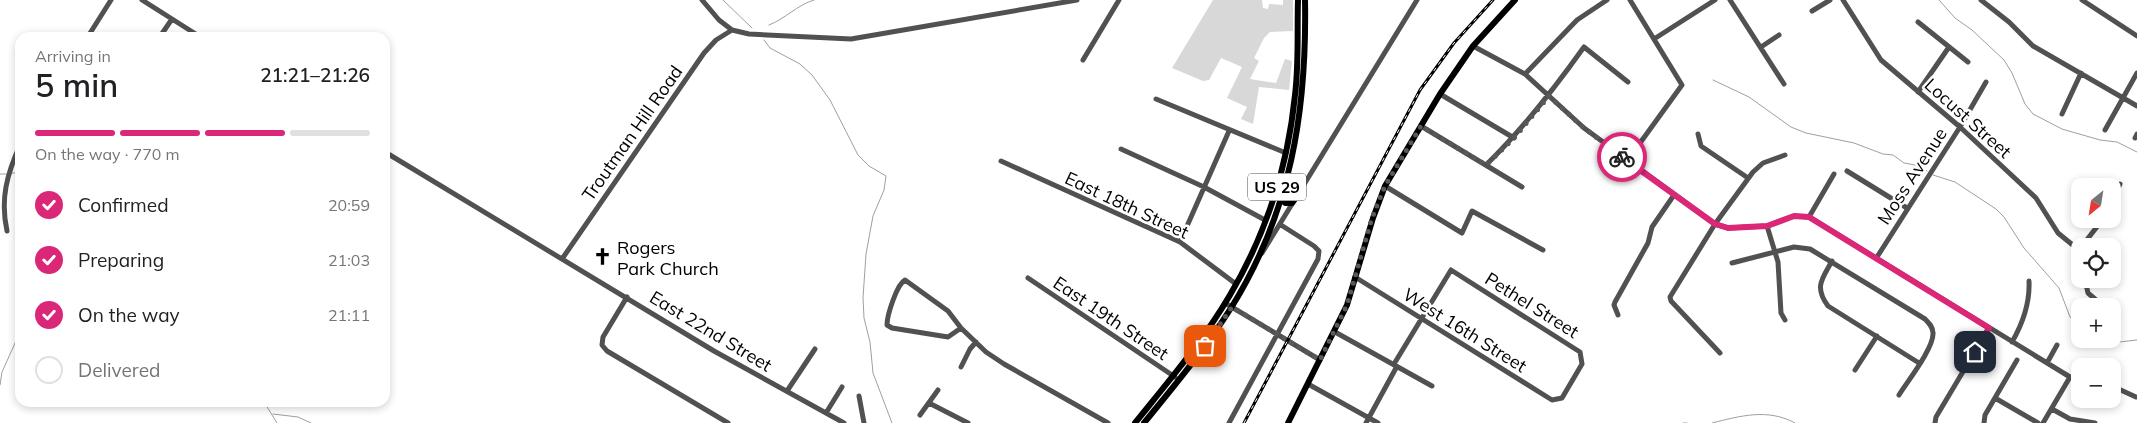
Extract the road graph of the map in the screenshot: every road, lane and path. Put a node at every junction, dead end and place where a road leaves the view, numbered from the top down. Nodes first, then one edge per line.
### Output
1 (111, 0) edge
2 (142, 0) edge
3 (702, 0) edge
4 (1077, 0) edge
5 (1119, 0) edge
6 (1298, 0) edge
7 (1305, 0) edge
8 (1417, 0) edge
9 (1515, 0) edge
10 (1607, 0) edge
11 (1630, 0) edge
12 (1715, 0) edge
13 (1730, 0) edge
14 (1830, 0) edge
15 (1843, 0) edge
16 (1981, 0) edge
17 (2082, 0) edge
18 (1989, 2) edge
19 (1812, 11) dead end
20 (172, 18) junction
21 (1918, 22) dead end
22 (732, 30) junction
23 (91, 32) edge
24 (163, 32) edge
25 (193, 32) edge
26 (1779, 35) dead end
27 (2137, 36) edge
28 (1654, 39) junction
29 (1472, 46) junction
30 (1761, 47) junction
31 (1949, 47) junction
32 (1083, 60) dead end
33 (1968, 62) dead end
34 (2081, 73) junction
35 (2137, 73) edge
36 (1525, 74) junction
37 (1628, 82) dead end
38 (1986, 82) dead end
39 (1784, 84) dead end
40 (1918, 92) junction
41 (1440, 94) junction
42 (1549, 96) junction
43 (2123, 98) junction
44 (1156, 99) dead end
45 (2137, 106) edge
46 (2062, 114) dead end
47 (1421, 126) junction
48 (1960, 127) junction
49 (2106, 130) dead end
50 (1229, 131) junction
51 (1698, 134) dead end
52 (1514, 138) junction
53 (1121, 149) dead end
54 (1286, 153) junction
55 (1785, 155) dead end
56 (390, 156) edge
57 (15, 158) edge
58 (1627, 161) junction
59 (1001, 162) dead end
60 (1486, 165) junction
61 (1846, 171) dead end
62 (1834, 174) dead end
63 (1748, 178) junction
64 (1204, 186) junction
65 (1385, 186) junction
66 (1522, 186) dead end
67 (1674, 195) junction
68 (1281, 198) junction
69 (1295, 200) junction
70 (1907, 208) junction
71 (1809, 217) junction
72 (1266, 220) junction
73 (1715, 224) junction
74 (1281, 225) junction
75 (1767, 226) junction
76 (2096, 228) edge
77 (7, 231) dead end
78 (2088, 238) edge
79 (1180, 242) junction
80 (2071, 242) edge
81 (1542, 250) dead end
82 (1774, 251) junction
83 (1876, 257) junction
84 (562, 259) junction
85 (1832, 262) junction
86 (1732, 263) dead end
87 (1253, 266) junction
88 (1356, 277) junction
89 (1028, 278) dead end
90 (2028, 281) dead end
91 (1236, 284) junction
92 (2087, 288) edge
93 (627, 297) junction
94 (2094, 298) edge
95 (1225, 303) junction
96 (1232, 307) junction
97 (1618, 315) dead end
98 (1421, 319) junction
99 (1785, 320) dead end
100 (961, 328) junction
101 (1989, 328) junction
102 (1335, 332) junction
103 (1278, 335) junction
104 (1877, 336) junction
105 (976, 342) junction
106 (2012, 342) junction
107 (2057, 345) dead end
108 (815, 349) dead end
109 (1720, 353) dead end
110 (1320, 360) junction
111 (2017, 360) dead end
112 (1919, 363) junction
113 (2047, 363) junction
114 (1394, 364) junction
115 (961, 367) dead end
116 (1855, 370) dead end
117 (1172, 376) junction
118 (2070, 377) joint
119 (1178, 380) junction
120 (1308, 384) junction
121 (1432, 386) dead end
122 (842, 387) dead end
123 (938, 390) dead end
124 (2121, 390) edge
125 (787, 391) junction
126 (1899, 395) dead end
127 (859, 396) dead end
128 (2136, 397) edge
129 (1562, 398) joint
130 (1995, 398) junction
131 (929, 403) junction
132 (2052, 408) junction
133 (826, 413) junction
134 (920, 415) dead end
135 (1368, 420) edge
136 (1936, 420) edge
137 (728, 423) edge
138 (844, 423) edge
139 (864, 423) edge
140 (968, 423) edge
141 (1108, 423) edge
142 (1135, 423) edge
143 (1144, 423) edge
144 (1229, 423) edge
145 (1288, 423) edge
146 (1378, 423) edge
147 (1984, 423) edge
148 (2038, 423) edge
149 (2043, 423) edge
150 (2095, 423) edge

1 - 23 street
2 - 20 street
3 - 22 street
4 - 22 street
5 - 32 street
6 - 54 main road, US 29
7 - 68 main road, US 29
8 - 69 street
9 - 29 main road
10 - 36 street
11 - 28 street
12 - 28 street
13 - 30 street
14 - 19 street
15 - 40 street, Locust Street
16 - 18 street
17 - 27 street
18 - 34 street
20 - 24 street
20 - 25 street
21 - 31 street
22 - 84 street, Troutman Hill Road
26 - 30 street
28 - 58 street
29 - 36 street
29 - 41 main road
30 - 39 street
31 - 33 street
31 - 40 street
34 - 43 street
34 - 46 street
35 - 43 street
36 - 42 street
37 - 42 street
38 - 48 street, Moss Avenue
40 - 48 street, Locust Street
41 - 47 main road
41 - 52 street
42 - 52 street
42 - 58 street
43 - 45 street
43 - 49 street
44 - 50 street
47 - 60 street
47 - 65 main road
48 - 70 street, Moss Avenue
48 - 80 street, Locust Street
50 - 54 street
50 - 64 street
51 - 63 street
52 - 60 street
53 - 64 street
54 - 72 main road, US 29
55 - 63 street
56 - 84 street, East 22nd Street
57 - 77 street
58 - 67 street
59 - 79 street, East 18th Street
60 - 66 street
61 - 70 street
62 - 71 street
63 - 73 street
64 - 72 street
64 - 79 street
65 - 81 street
65 - 88 main road
67 - 73 street
67 - 97 street
68 - 69 main road
68 - 87 main road, US 29
69 - 74 street
70 - 83 street, Moss Avenue
71 - 75 street
71 - 83 street
72 - 91 main road, US 29
73 - 75 street
73 - 109 street
74 - 87 street
74 - 103 street
75 - 82 street
76 - 78 street
79 - 91 street, East 18th Street
82 - 85 street
82 - 86 street
82 - 99 street
83 - 101 street
84 - 93 street, East 22nd Street
85 - 104 street
85 - 112 street
87 - 96 main road, US 29
88 - 98 street, West 16th Street
88 - 102 main road
89 - 117 street, East 19th Street
90 - 106 street
91 - 95 main road, US 29
92 - 94 street
93 - 125 street, East 22nd Street
93 - 137 street
95 - 96 street
95 - 117 main road, US 29
96 - 103 street
96 - 119 main road, US 29
98 - 114 street
98 - 129 street, West 16th Street
98 - 129 street, Pethel Street
100 - 100 street
100 - 105 street
101 - 106 street
101 - 136 street
102 - 110 main road
102 - 114 street
103 - 110 street
103 - 144 street
104 - 112 street
104 - 116 street
105 - 115 street
105 - 141 street
106 - 113 street
107 - 113 street
108 - 125 street
110 - 120 main road
111 - 130 street
112 - 126 street
113 - 118 street
114 - 121 street
114 - 135 street
117 - 119 street, East 19th Street
117 - 142 main road, US 29
118 - 132 street
119 - 143 main road, US 29
120 - 135 street
120 - 145 main road
122 - 133 street
123 - 131 street
124 - 128 street
125 - 133 street, East 22nd Street
127 - 139 street
130 - 147 street
130 - 148 street
131 - 134 street
131 - 140 street
132 - 149 street
132 - 150 street
133 - 138 street, East 22nd Street
135 - 146 street

